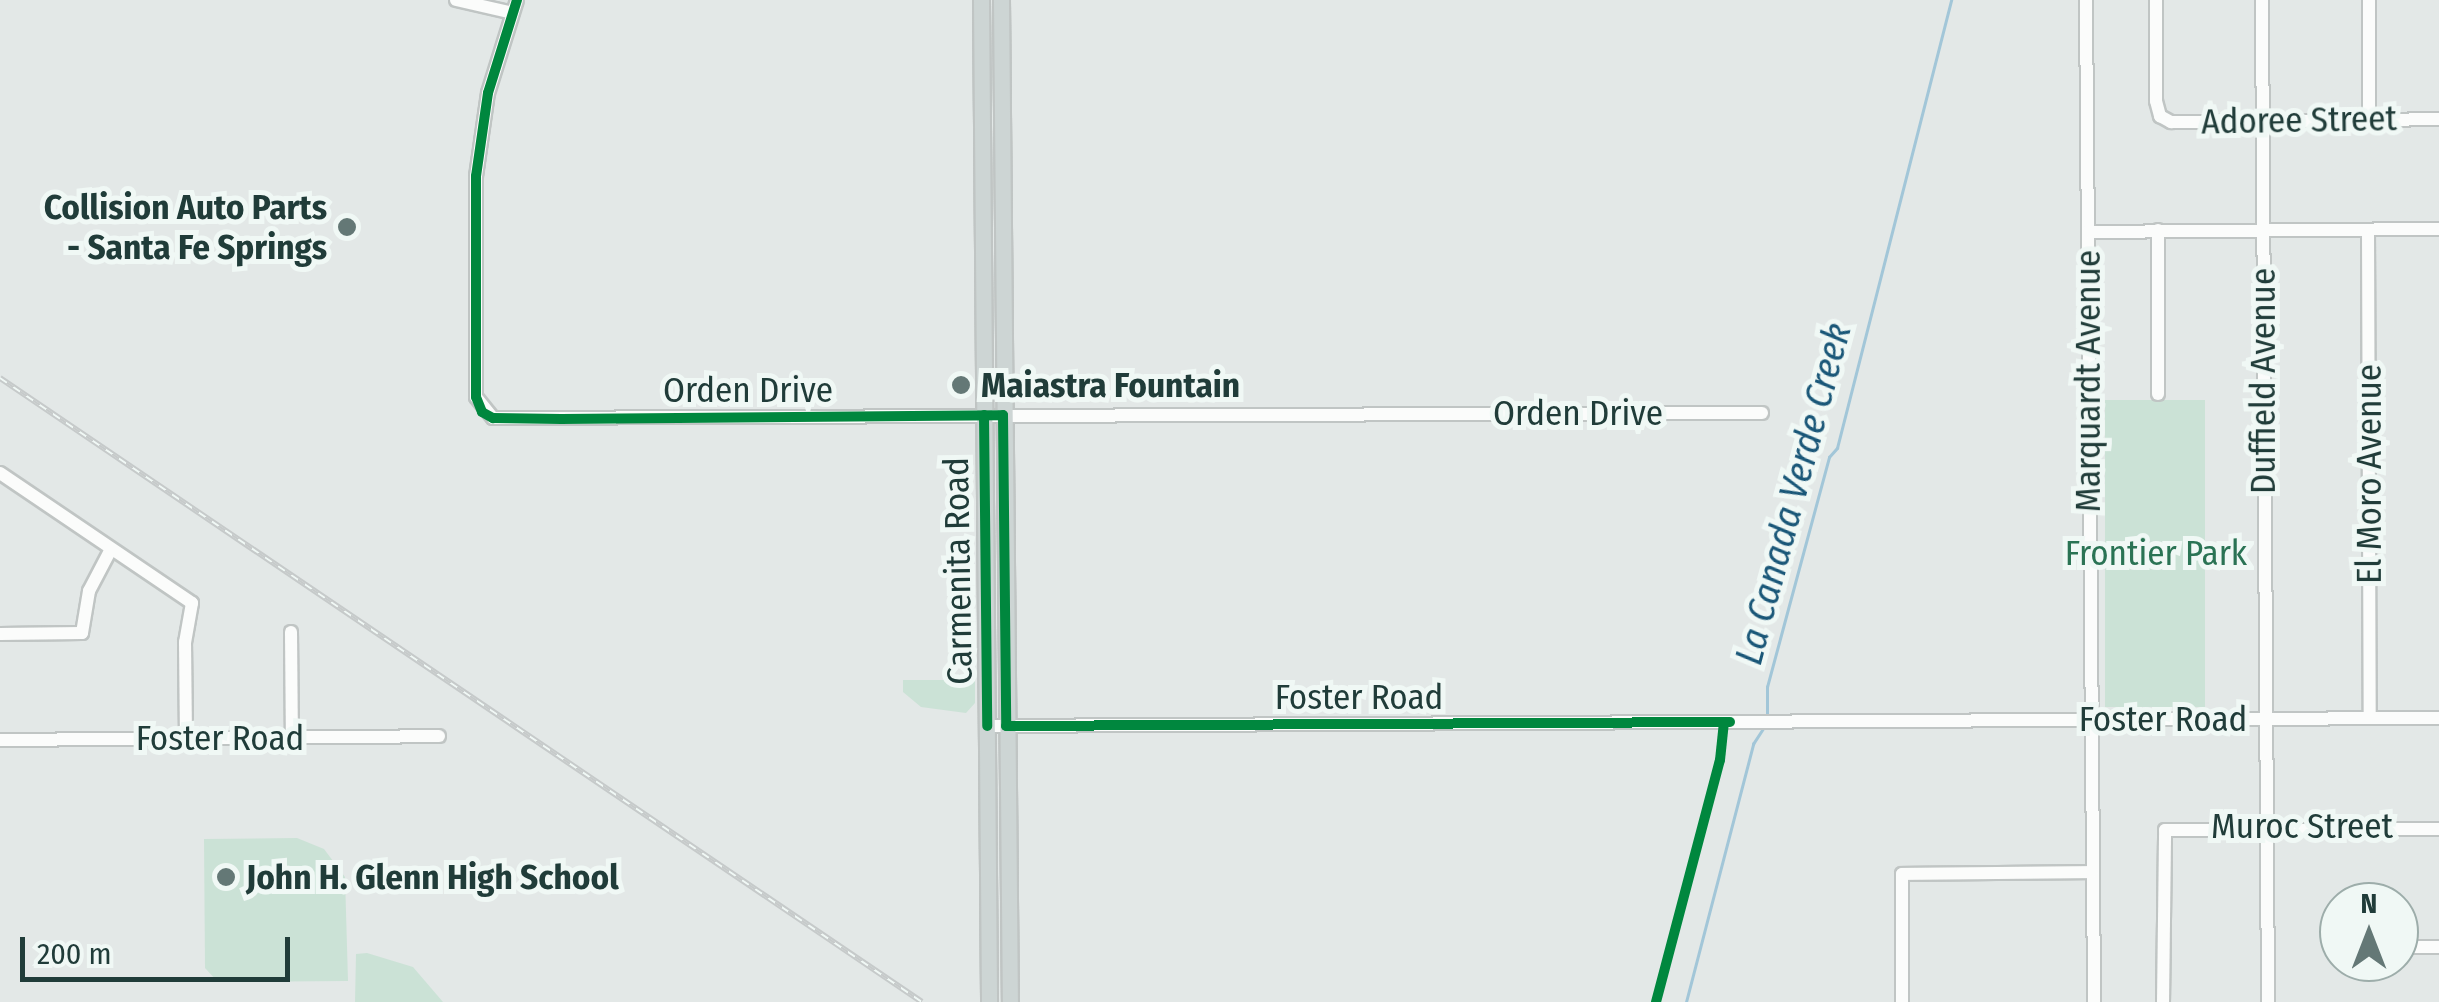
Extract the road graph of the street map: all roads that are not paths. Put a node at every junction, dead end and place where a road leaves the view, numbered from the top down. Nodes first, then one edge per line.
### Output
1 (456, 0) edge
2 (981, 0) edge
3 (1001, 0) edge
4 (2086, 0) edge
5 (2156, 0) edge
6 (2262, 0) edge
7 (2368, 0) edge
8 (515, 6) edge
9 (2439, 118) edge
10 (2369, 119) junction
11 (2263, 122) junction
12 (982, 165) junction
13 (1002, 166) junction
14 (2262, 229) junction
15 (2439, 229) edge
16 (2158, 230) junction
17 (2368, 230) junction
18 (2088, 232) junction
19 (2158, 394) dead end
20 (1762, 412) dead end
21 (1004, 414) junction
22 (984, 415) junction
23 (0, 474) edge
24 (110, 552) junction
25 (291, 632) dead end
26 (0, 634) edge
27 (2370, 718) junction
28 (2439, 718) edge
29 (2265, 719) junction
30 (2090, 720) junction
31 (987, 726) junction
32 (1006, 726) junction
33 (439, 736) dead end
34 (292, 737) junction
35 (186, 738) junction
36 (0, 740) edge
37 (2266, 826) junction
38 (2439, 830) edge
39 (2092, 872) junction
40 (990, 1002) edge
41 (1010, 1002) edge
42 (1902, 1002) edge
43 (2094, 1002) edge
44 (2163, 1002) edge
45 (2268, 1002) edge

1 - 8 street
2 - 12 main road, Carmenita Road
3 - 13 main road, Carmenita Road
4 - 18 street, Marquardt Avenue
5 - 11 street, Adoree Street
6 - 11 street, Duffield Avenue
7 - 10 street
8 - 22 street, Orden Drive
9 - 10 street, Adoree Street
10 - 11 street, Adoree Street
11 - 14 street, Duffield Avenue
12 - 13 main road
12 - 22 main road, Carmenita Road
13 - 21 main road, Carmenita Road
14 - 16 street
14 - 17 street
14 - 29 street, Duffield Avenue
15 - 17 street
16 - 18 street
16 - 19 street
17 - 27 street, El Moro Avenue
18 - 30 street, Marquardt Avenue
20 - 21 street, Orden Drive
21 - 22 street, Orden Drive
21 - 32 main road, Carmenita Road
22 - 31 main road, Carmenita Road
23 - 24 street
24 - 26 street
24 - 35 street
25 - 34 street
27 - 28 street, Foster Road
27 - 29 street, Foster Road
29 - 30 street, Foster Road
29 - 37 street, Duffield Avenue
30 - 32 street, Foster Road
30 - 39 street, Marquardt Avenue
31 - 32 street, Foster Road
31 - 40 main road, Carmenita Road
32 - 41 main road, Carmenita Road
33 - 34 street, Foster Road
34 - 35 street, Foster Road
35 - 36 street, Foster Road
37 - 38 street, Muroc Street
37 - 44 street, Muroc Street
37 - 45 street, Duffield Avenue
39 - 42 street
39 - 43 street, Marquardt Avenue

